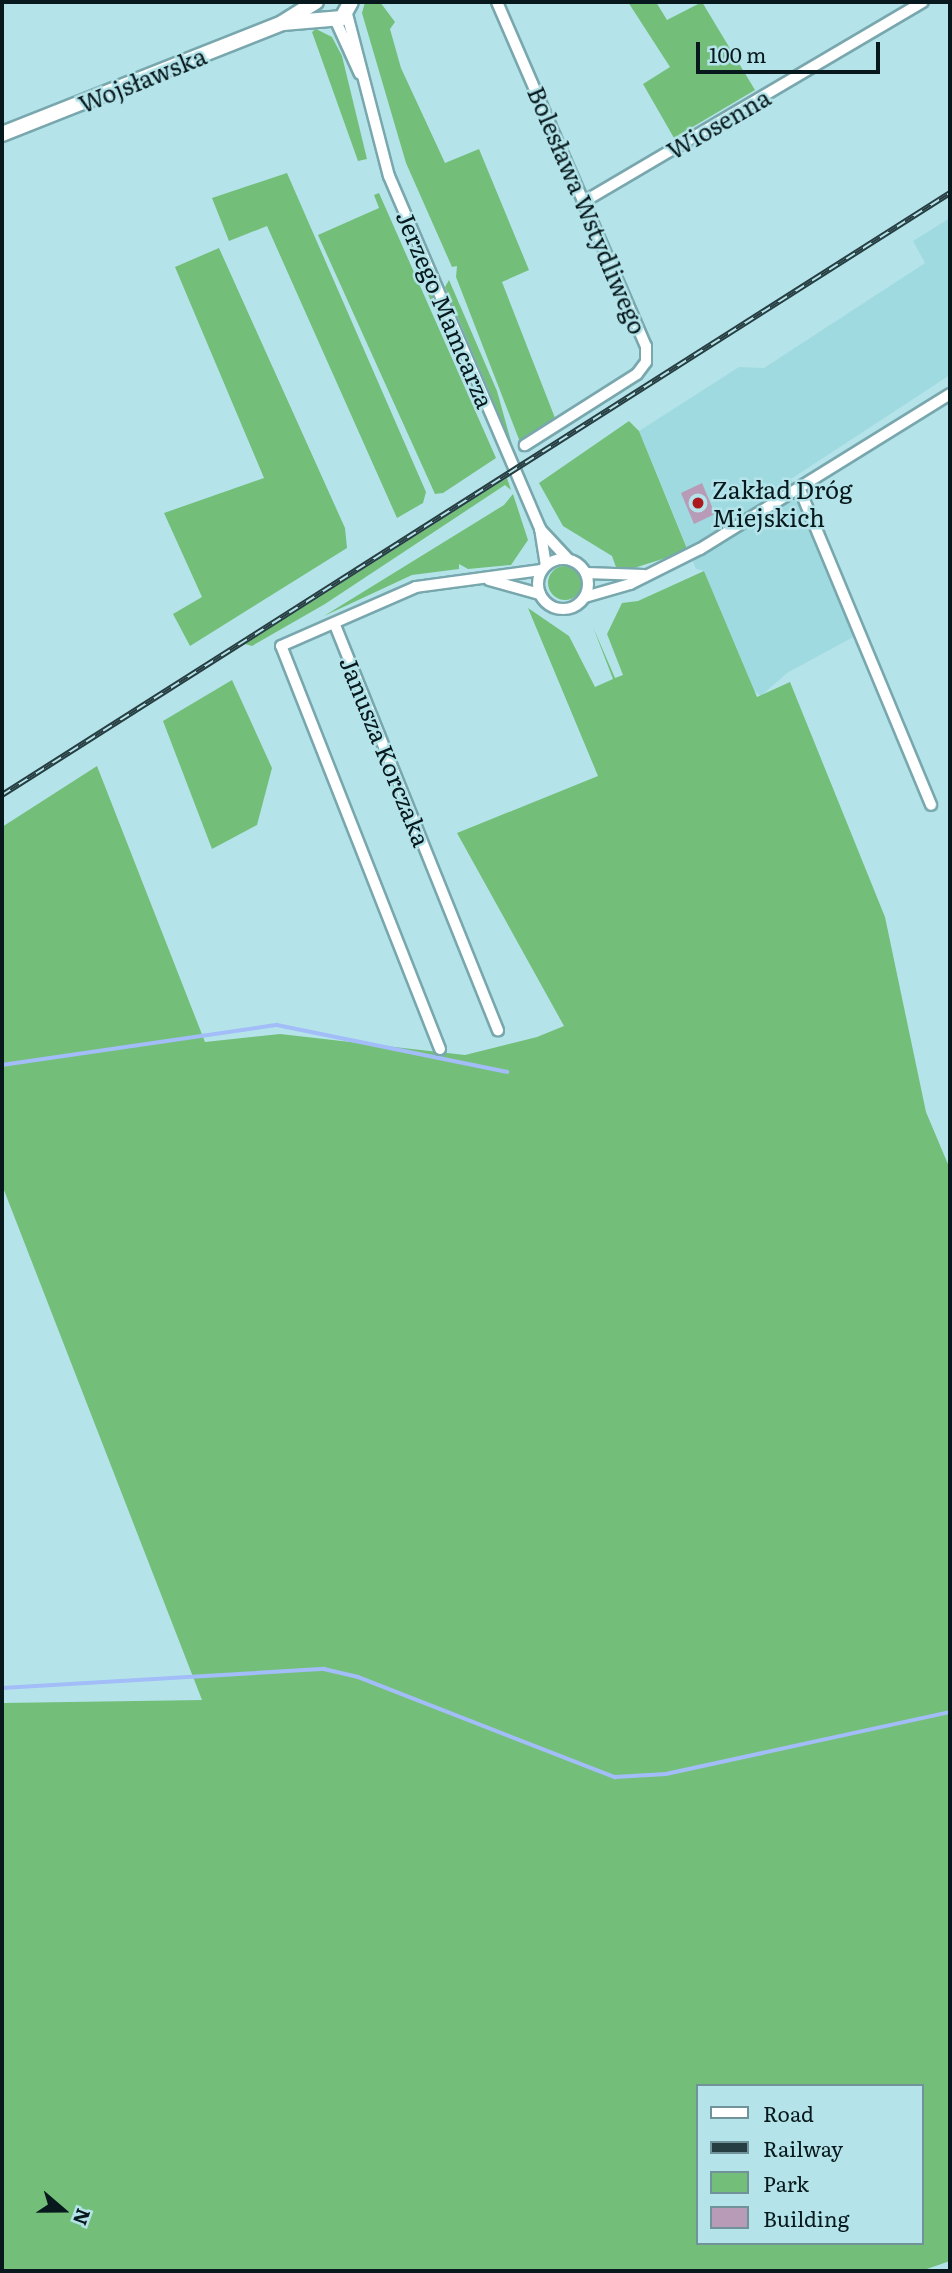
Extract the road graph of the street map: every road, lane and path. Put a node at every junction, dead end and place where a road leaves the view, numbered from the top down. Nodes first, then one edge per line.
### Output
1 (319, 2) edge
2 (497, 2) edge
3 (923, 2) edge
4 (340, 13) edge
5 (282, 23) junction
6 (2, 134) edge
7 (584, 201) junction
8 (950, 394) edge
9 (526, 445) dead end
10 (800, 490) junction
11 (540, 528) junction
12 (568, 559) junction
13 (544, 568) junction
14 (586, 573) junction
15 (648, 575) junction
16 (489, 580) junction
17 (540, 594) junction
18 (585, 597) junction
19 (335, 625) junction
20 (931, 805) dead end
21 (498, 1030) dead end
22 (440, 1049) dead end

1 - 4 street
1 - 5 street, Wojsławska
2 - 7 street, Bolesława Wstydliwego
3 - 7 street, Wiosenna
4 - 5 street, Wojsławska
4 - 11 street, Jerzego Mamcarza
5 - 6 street, Wojsławska
7 - 9 street, Bolesława Wstydliwego
8 - 10 street
10 - 15 street
10 - 20 street
11 - 12 street, Jerzego Mamcarza
11 - 13 street, Jerzego Mamcarza
12 - 13 street
12 - 14 street
13 - 16 street, Janusza Korczaka
13 - 17 street
14 - 15 street
14 - 18 street
15 - 18 street
16 - 17 street, Janusza Korczaka
16 - 19 street, Janusza Korczaka
17 - 18 street
19 - 21 street, Janusza Korczaka
19 - 22 street

